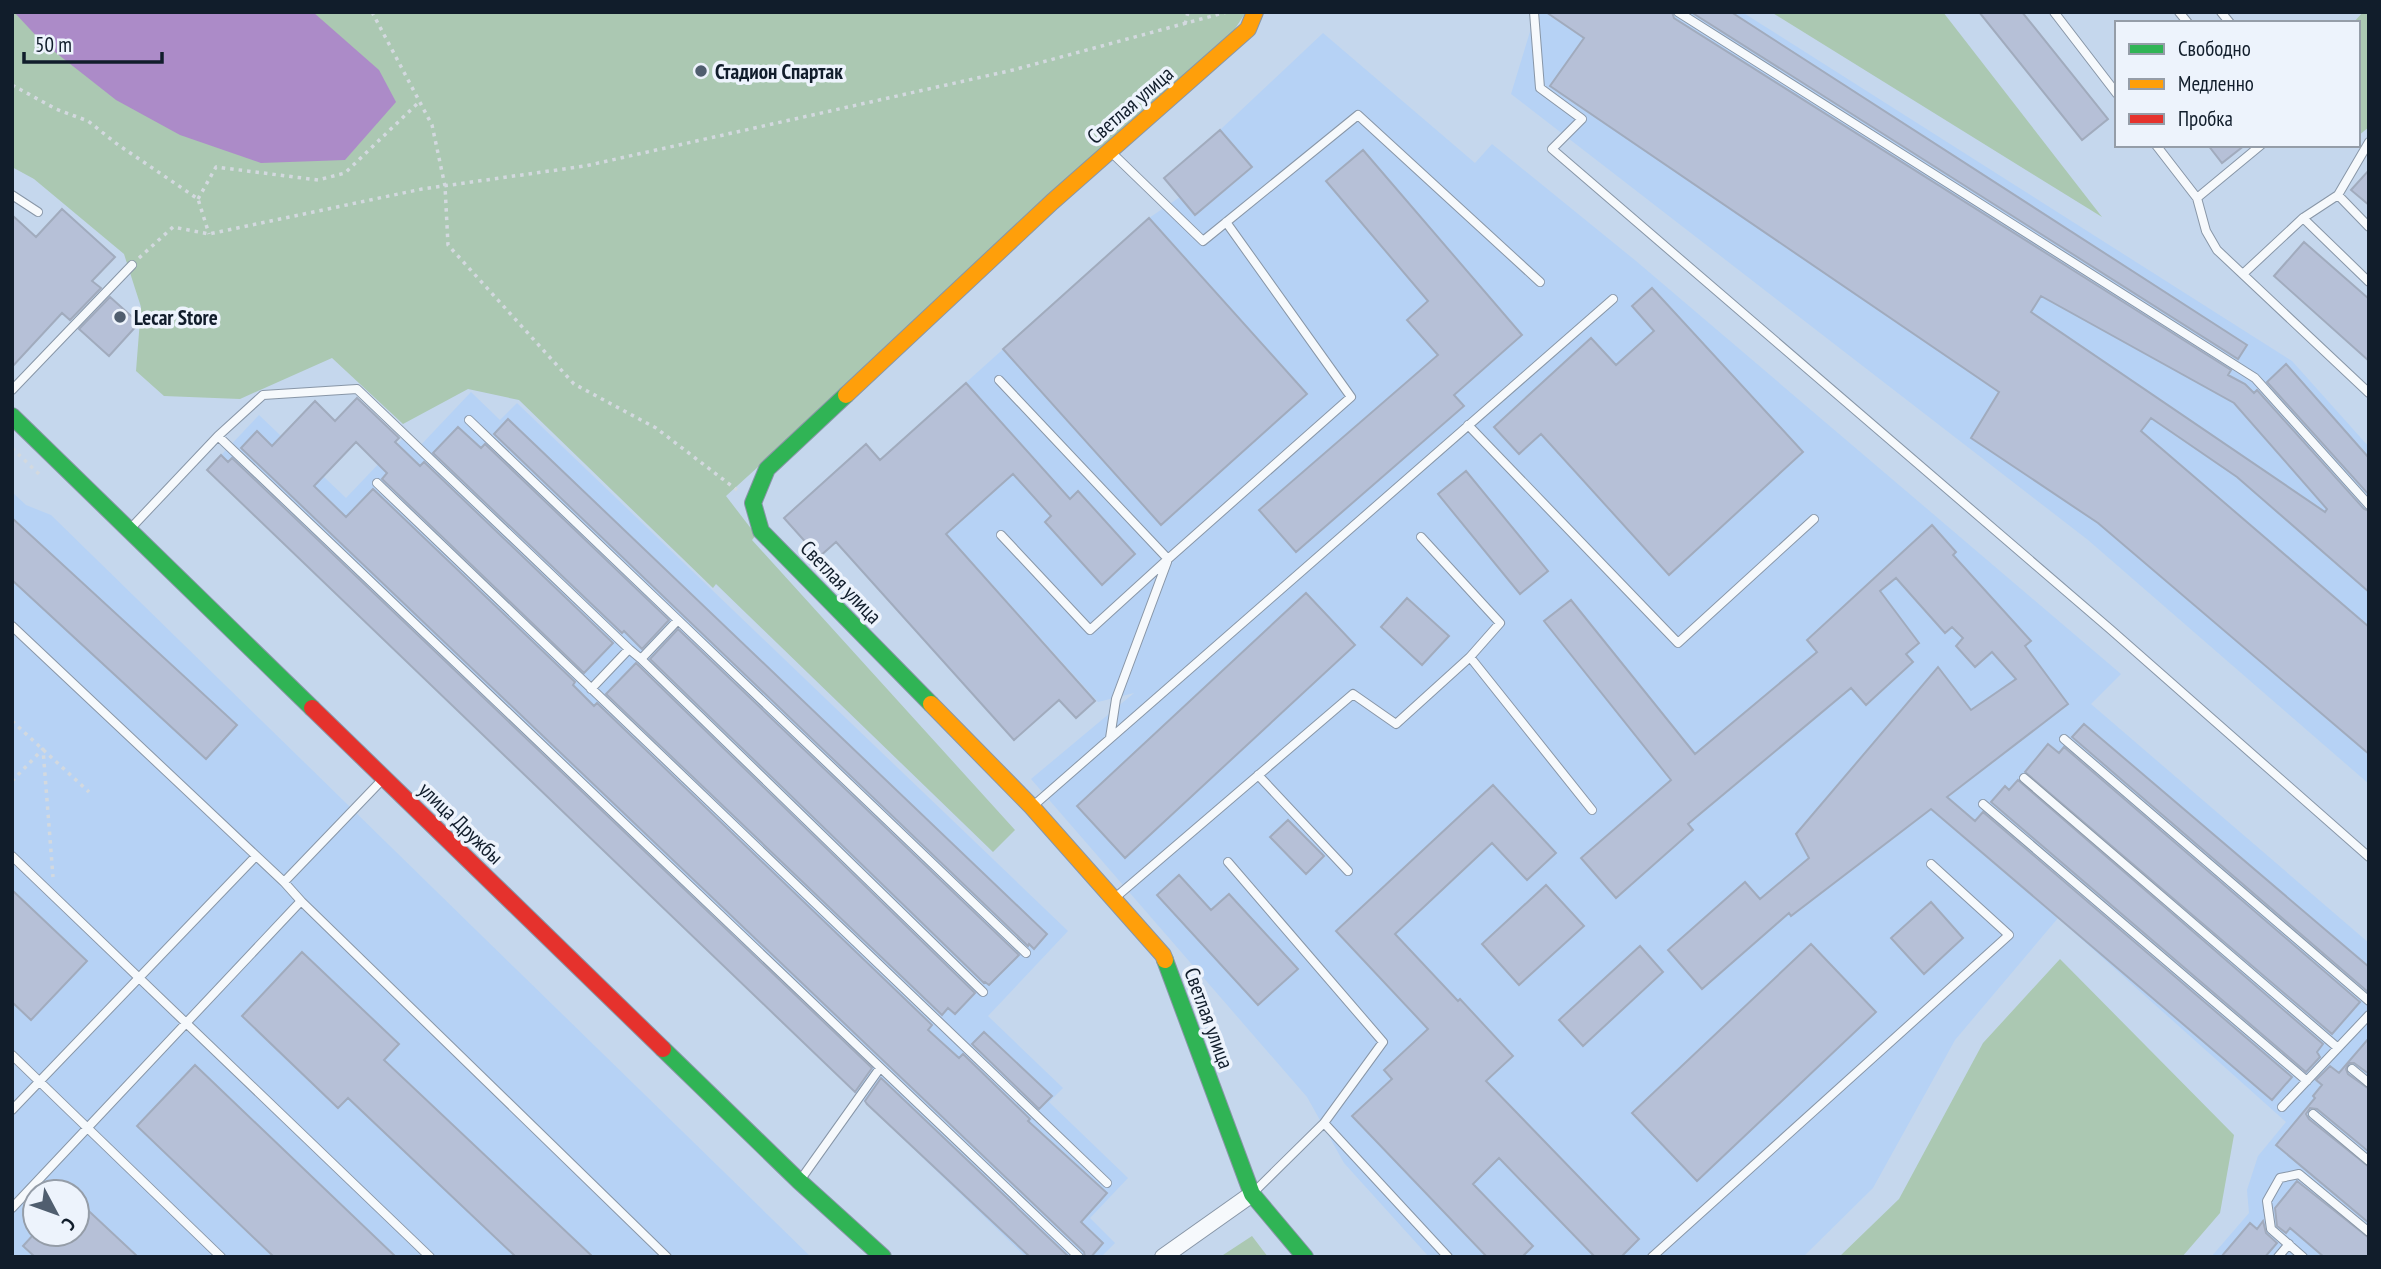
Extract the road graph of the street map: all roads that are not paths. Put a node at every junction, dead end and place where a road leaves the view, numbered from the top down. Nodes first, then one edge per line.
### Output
1 (1255, 12) edge
2 (1534, 12) edge
3 (1678, 12) edge
4 (2054, 12) edge
5 (2115, 91) edge
6 (2369, 142) edge
7 (2158, 147) edge
8 (2259, 147) edge
9 (1110, 151) junction
10 (12, 195) edge
11 (2338, 195) junction
12 (2197, 198) junction
13 (38, 212) dead end
14 (2303, 218) junction
15 (1226, 222) junction
16 (2369, 227) edge
17 (132, 265) road end
18 (2244, 273) junction
19 (1540, 282) dead end
20 (2369, 282) edge
21 (1613, 299) dead end
22 (999, 380) dead end
23 (12, 390) edge
24 (2369, 393) edge
25 (12, 416) edge
26 (468, 420) dead end
27 (1468, 425) junction
28 (218, 436) junction
29 (377, 483) dead end
30 (2369, 505) edge
31 (1814, 519) dead end
32 (129, 530) junction
33 (1001, 535) dead end
34 (1422, 537) dead end
35 (1168, 559) junction
36 (678, 620) junction
37 (12, 626) edge
38 (629, 649) junction
39 (1470, 657) junction
40 (641, 659) junction
41 (591, 689) junction
42 (1110, 739) junction
43 (2064, 739) dead end
44 (1258, 775) junction
45 (384, 778) junction
46 (2024, 778) dead end
47 (1983, 804) dead end
48 (1032, 807) junction
49 (1592, 810) dead end
50 (12, 856) edge
51 (256, 856) junction
52 (2369, 857) edge
53 (1228, 862) dead end
54 (1931, 864) dead end
55 (1348, 871) dead end
56 (284, 882) junction
57 (1114, 899) junction
58 (300, 901) junction
59 (1026, 953) dead end
60 (139, 978) junction
61 (983, 992) dead end
62 (2369, 1001) edge
63 (2369, 1015) edge
64 (186, 1023) junction
65 (2338, 1048) junction
66 (12, 1055) edge
67 (880, 1068) junction
68 (2352, 1069) dead end
69 (40, 1081) junction
70 (2307, 1081) junction
71 (2369, 1083) edge
72 (2282, 1107) dead end
73 (12, 1110) edge
74 (2313, 1114) dead end
75 (1324, 1123) junction
76 (88, 1127) junction
77 (2369, 1161) edge
78 (799, 1181) junction
79 (1107, 1183) dead end
80 (1252, 1194) junction
81 (12, 1208) edge
82 (2369, 1232) edge
83 (2288, 1244) junction
84 (221, 1257) edge
85 (430, 1257) edge
86 (667, 1257) edge
87 (883, 1257) edge
88 (1079, 1257) edge
89 (1163, 1257) edge
90 (1305, 1257) edge
91 (1448, 1257) edge
92 (1653, 1257) edge
93 (2278, 1257) edge
94 (2303, 1257) edge

1 - 9 street, Светлая улица
2 - 52 lane
3 - 30 lane
4 - 5 lane
6 - 11 lane
7 - 12 lane
8 - 12 lane
9 - 15 lane
9 - 48 street, Светлая улица
10 - 13 lane
11 - 14 lane
11 - 16 lane
12 - 18 lane
14 - 18 lane
14 - 20 lane
15 - 19 lane
15 - 35 lane
17 - 23 lane
18 - 24 lane
21 - 27 lane
22 - 35 lane
25 - 32 street, улица Дружбы
26 - 36 lane
27 - 31 lane
27 - 42 lane
28 - 32 lane
28 - 38 lane
28 - 67 lane
29 - 41 lane
32 - 45 street, улица Дружбы
33 - 35 lane
34 - 39 lane
35 - 42 lane
36 - 40 lane
36 - 59 lane
37 - 51 lane
38 - 40 lane
38 - 41 lane
39 - 44 lane
39 - 49 lane
40 - 61 lane
41 - 79 lane
42 - 48 lane
43 - 62 lane
44 - 55 lane
44 - 57 lane
45 - 56 lane
45 - 78 street, улица Дружбы
46 - 65 lane
47 - 70 lane
48 - 57 street, Светлая улица
50 - 60 lane
51 - 56 lane
51 - 60 lane
53 - 75 lane
54 - 92 lane
56 - 58 lane
57 - 80 street, Светлая улица
58 - 64 lane
58 - 86 lane
60 - 64 lane
60 - 69 lane
63 - 65 lane
64 - 76 lane
64 - 85 lane
65 - 70 lane
66 - 69 lane
67 - 78 lane
67 - 88 lane
68 - 71 lane
69 - 73 lane
69 - 76 lane
70 - 72 lane
74 - 77 lane
75 - 80 lane
75 - 91 lane
76 - 81 lane
76 - 84 lane
78 - 87 street, улица Дружбы
80 - 89 street
80 - 90 street, Светлая улица
82 - 83 lane
83 - 93 lane
83 - 94 lane

